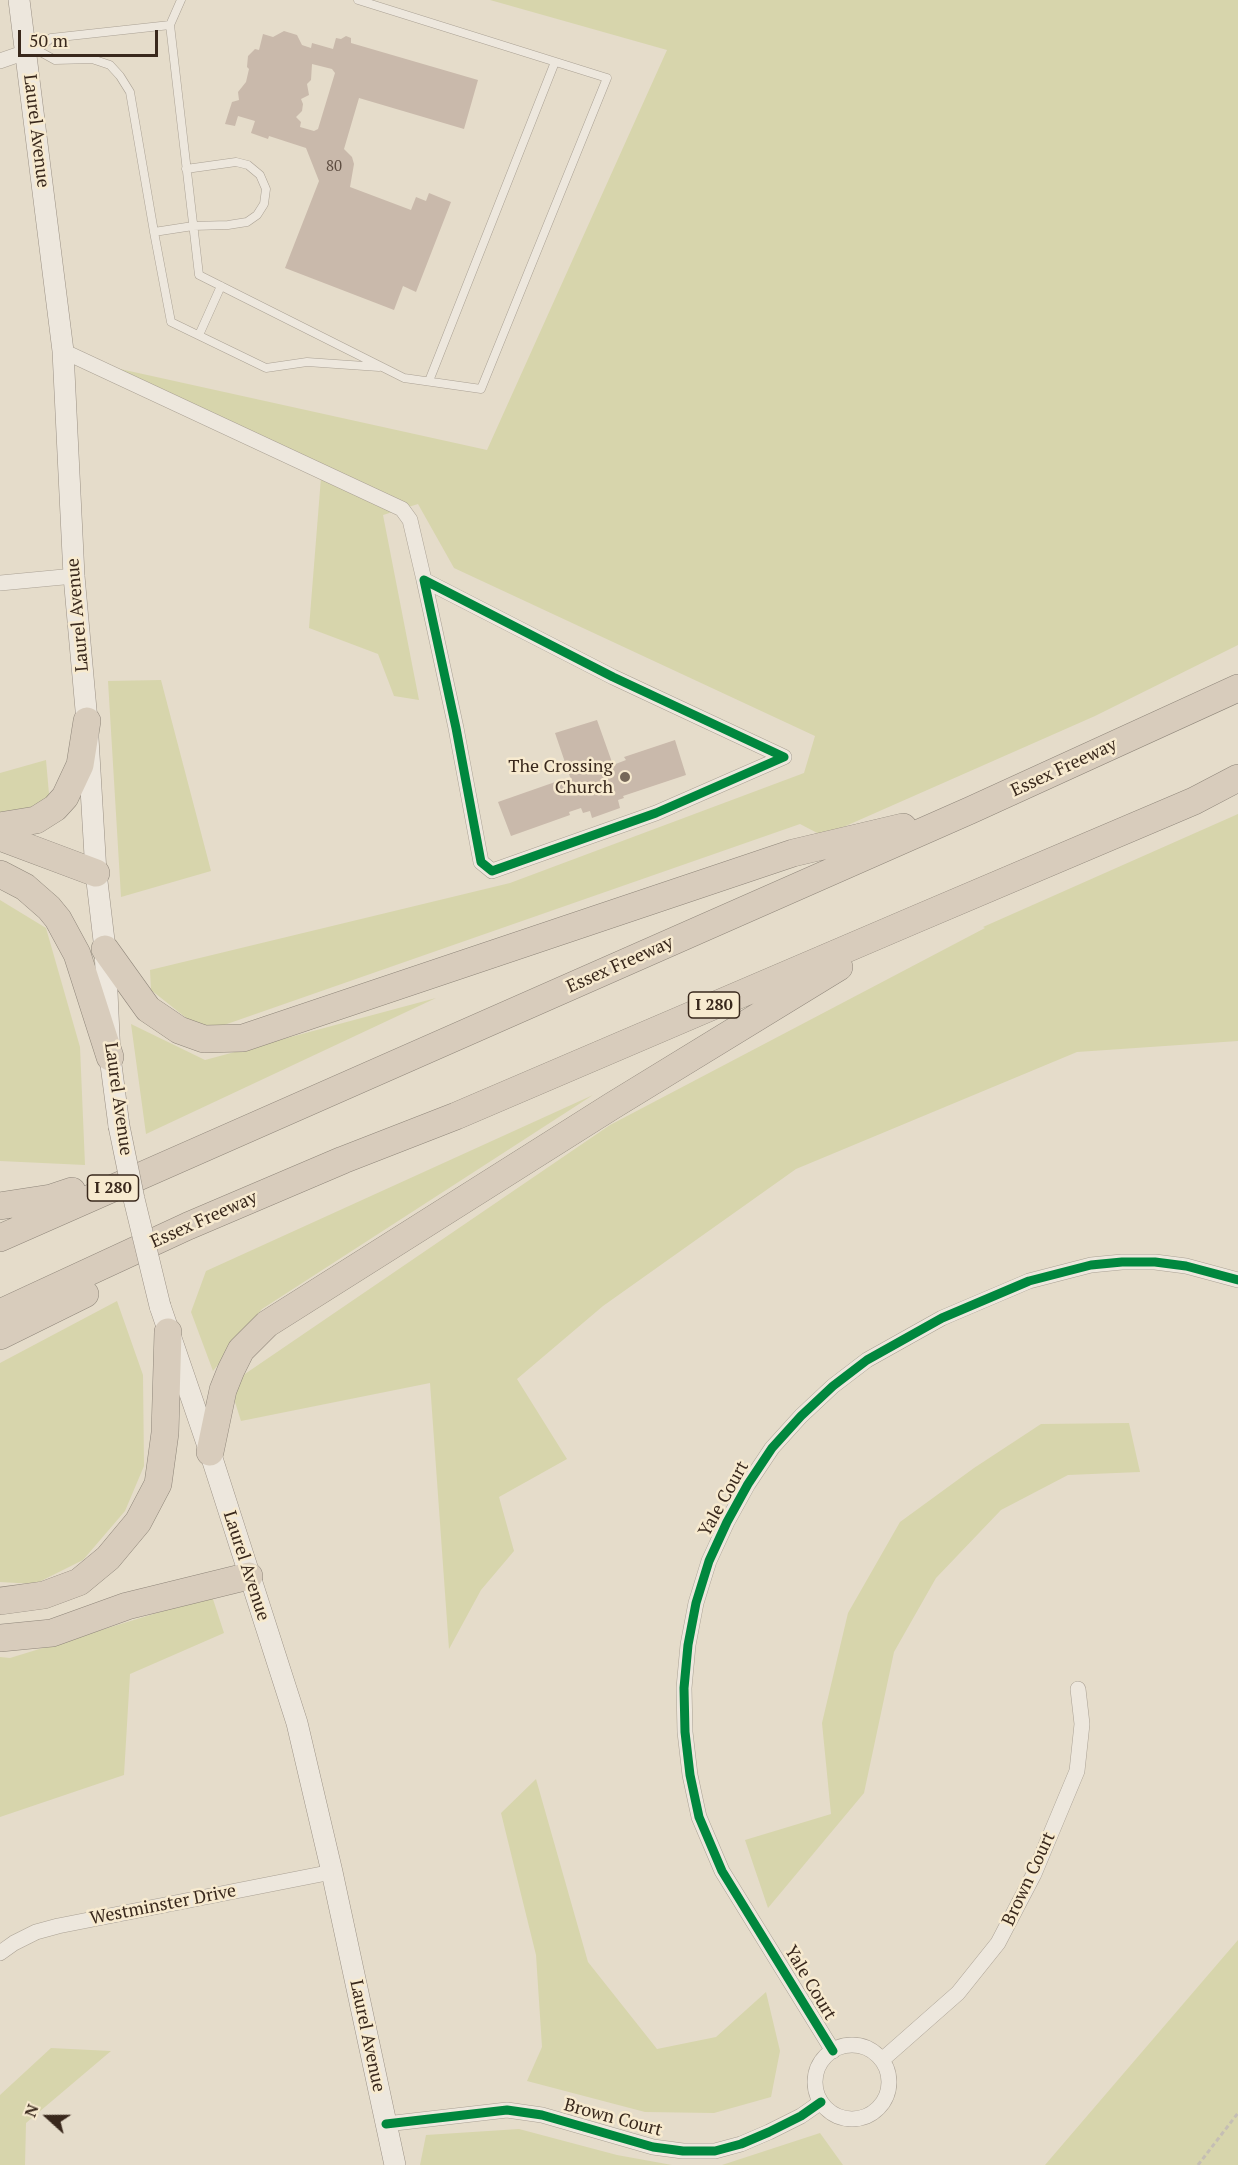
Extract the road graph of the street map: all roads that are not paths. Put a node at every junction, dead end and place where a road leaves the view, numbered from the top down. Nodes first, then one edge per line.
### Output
1 (19, 0) edge
2 (181, 0) edge
3 (358, 0) edge
4 (170, 25) junction
5 (32, 51) junction
6 (0, 61) edge
7 (555, 62) junction
8 (186, 169) junction
9 (193, 226) junction
10 (154, 232) junction
11 (221, 286) junction
12 (199, 335) junction
13 (63, 351) junction
14 (384, 368) junction
15 (429, 381) junction
16 (74, 576) junction
17 (424, 580) junction
18 (0, 584) edge
19 (1238, 688) edge
20 (87, 721) junction
21 (1238, 778) edge
22 (971, 810) junction
23 (0, 826) edge
24 (0, 837) edge
25 (96, 873) junction
26 (0, 874) edge
27 (914, 920) junction
28 (105, 949) junction
29 (110, 1058) junction
30 (206, 1146) junction
31 (280, 1186) junction
32 (0, 1206) edge
33 (0, 1238) edge
34 (1238, 1280) edge
35 (0, 1313) edge
36 (168, 1332) junction
37 (0, 1336) edge
38 (210, 1452) junction
39 (249, 1576) junction
40 (0, 1601) edge
41 (0, 1638) edge
42 (1078, 1689) dead end
43 (332, 1872) junction
44 (0, 1953) edge
45 (832, 2050) junction
46 (882, 2060) junction
47 (820, 2102) junction
48 (386, 2124) junction
49 (395, 2165) edge

1 - 5 main road, Laurel Avenue
2 - 4 lane
3 - 7 lane
4 - 5 lane
4 - 8 lane
5 - 6 street
5 - 10 lane
5 - 13 main road, Laurel Avenue
7 - 15 lane
7 - 15 lane
8 - 9 lane
8 - 9 lane
9 - 10 lane
9 - 11 lane
10 - 12 lane
11 - 12 lane
11 - 14 lane
12 - 14 lane
13 - 16 main road, Laurel Avenue
13 - 17 street
14 - 15 lane
16 - 18 street
16 - 20 main road, Laurel Avenue
17 - 17 street
19 - 22 highway, Essex Freeway / I 280
20 - 23 highway
20 - 25 main road, Laurel Avenue
21 - 27 highway, Essex Freeway / I 280
22 - 28 highway
22 - 30 highway, Essex Freeway / I 280
24 - 25 highway
25 - 28 main road, Laurel Avenue
26 - 29 highway
27 - 31 highway, Essex Freeway / I 280
27 - 38 highway
28 - 29 main road, Laurel Avenue
29 - 36 main road, Laurel Avenue, bridge
30 - 32 highway
30 - 33 highway, Essex Freeway / I 280
31 - 35 highway, Essex Freeway / I 280
31 - 37 highway
34 - 45 street, Yale Court
36 - 38 main road, Laurel Avenue
36 - 40 highway
38 - 39 main road, Laurel Avenue
39 - 41 highway
39 - 43 main road, Laurel Avenue
42 - 46 street, Brown Court
43 - 44 street, Westminster Drive
43 - 48 main road, Laurel Avenue
45 - 46 street
45 - 47 street
46 - 47 street
47 - 48 street, Brown Court
48 - 49 main road, Laurel Avenue

